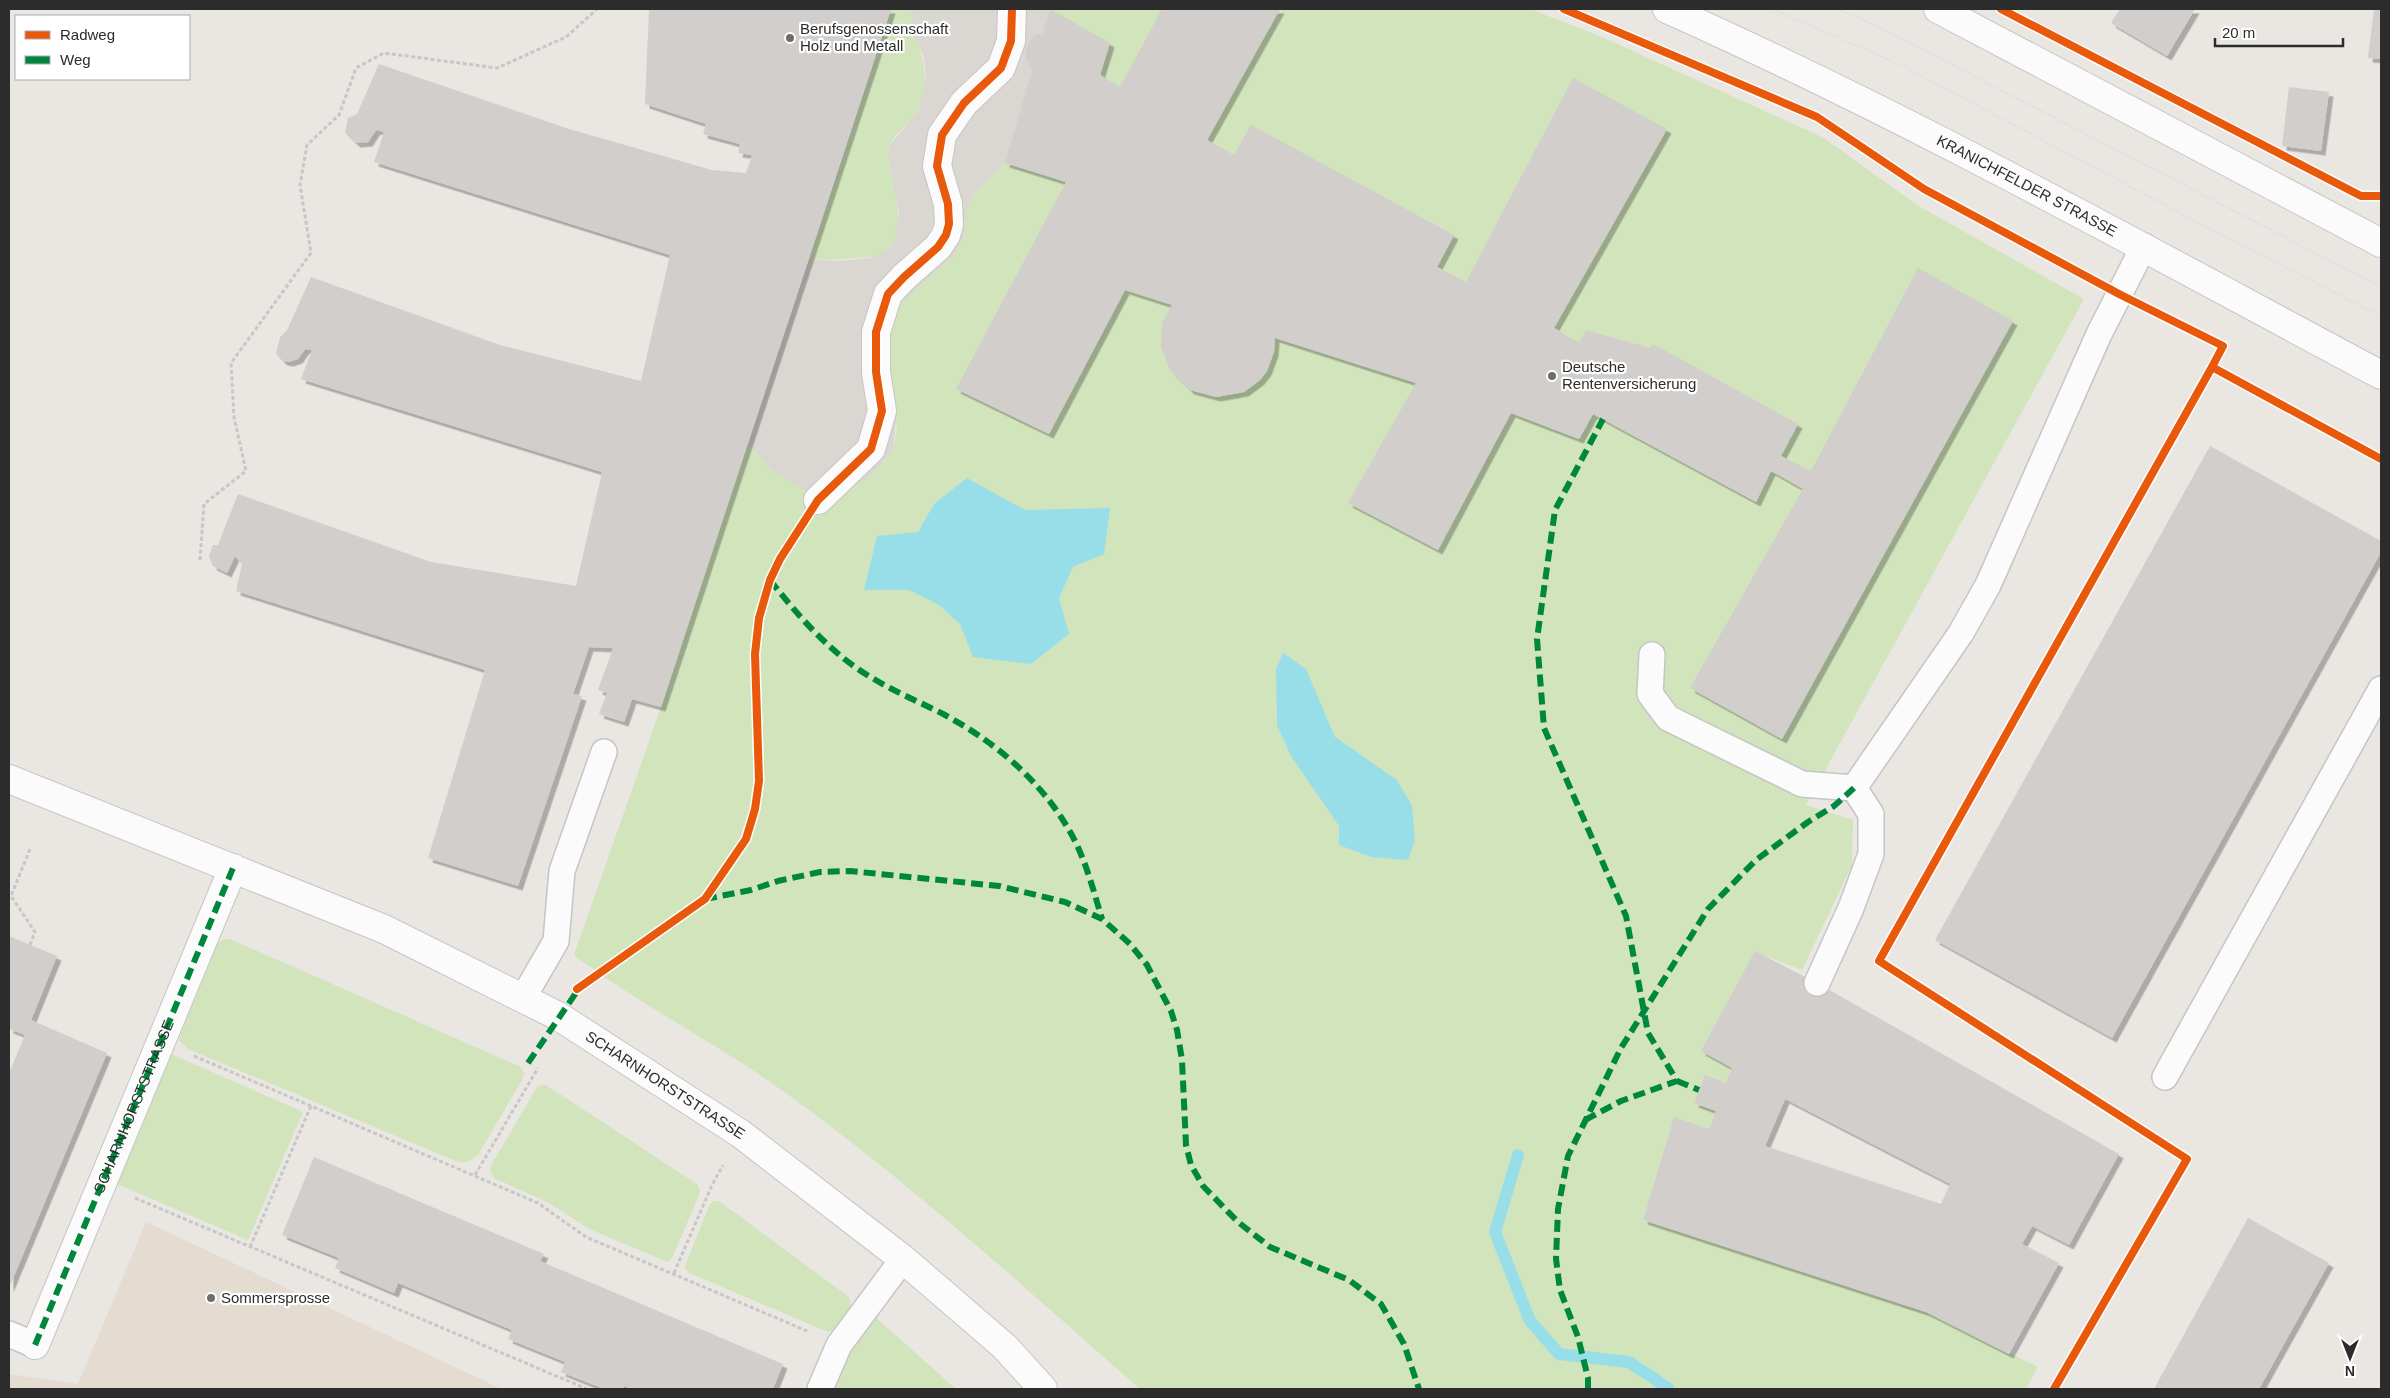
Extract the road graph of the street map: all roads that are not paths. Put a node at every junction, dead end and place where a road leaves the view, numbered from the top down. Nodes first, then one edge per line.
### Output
1 (1012, 9) edge
2 (1667, 9) edge
3 (1938, 9) edge
4 (2381, 243) edge
5 (2144, 246) junction
6 (2381, 375) edge
7 (818, 500) dead end
8 (1652, 655) dead end
9 (2381, 689) edge
10 (604, 752) dead end
11 (9, 779) edge
12 (1854, 788) junction
13 (233, 868) junction
14 (1817, 983) dead end
15 (523, 998) junction
16 (2165, 1078) dead end
17 (902, 1259) junction
18 (9, 1334) edge
19 (35, 1345) joint
20 (820, 1389) edge
21 (1043, 1389) edge

1 - 7 street
2 - 5 street, KRANICHFELDER STRASSE
3 - 4 street
5 - 6 street, KRANICHFELDER STRASSE
5 - 12 lane
8 - 12 lane
9 - 16 lane
10 - 15 lane
11 - 13 street, SCHARNHORSTSTRASSE
12 - 14 lane
13 - 15 street, SCHARNHORSTSTRASSE
13 - 19 street, SCHARNHORSTSTRASSE
15 - 17 street, SCHARNHORSTSTRASSE
17 - 20 lane
17 - 21 street, SCHARNHORSTSTRASSE
18 - 19 lane

